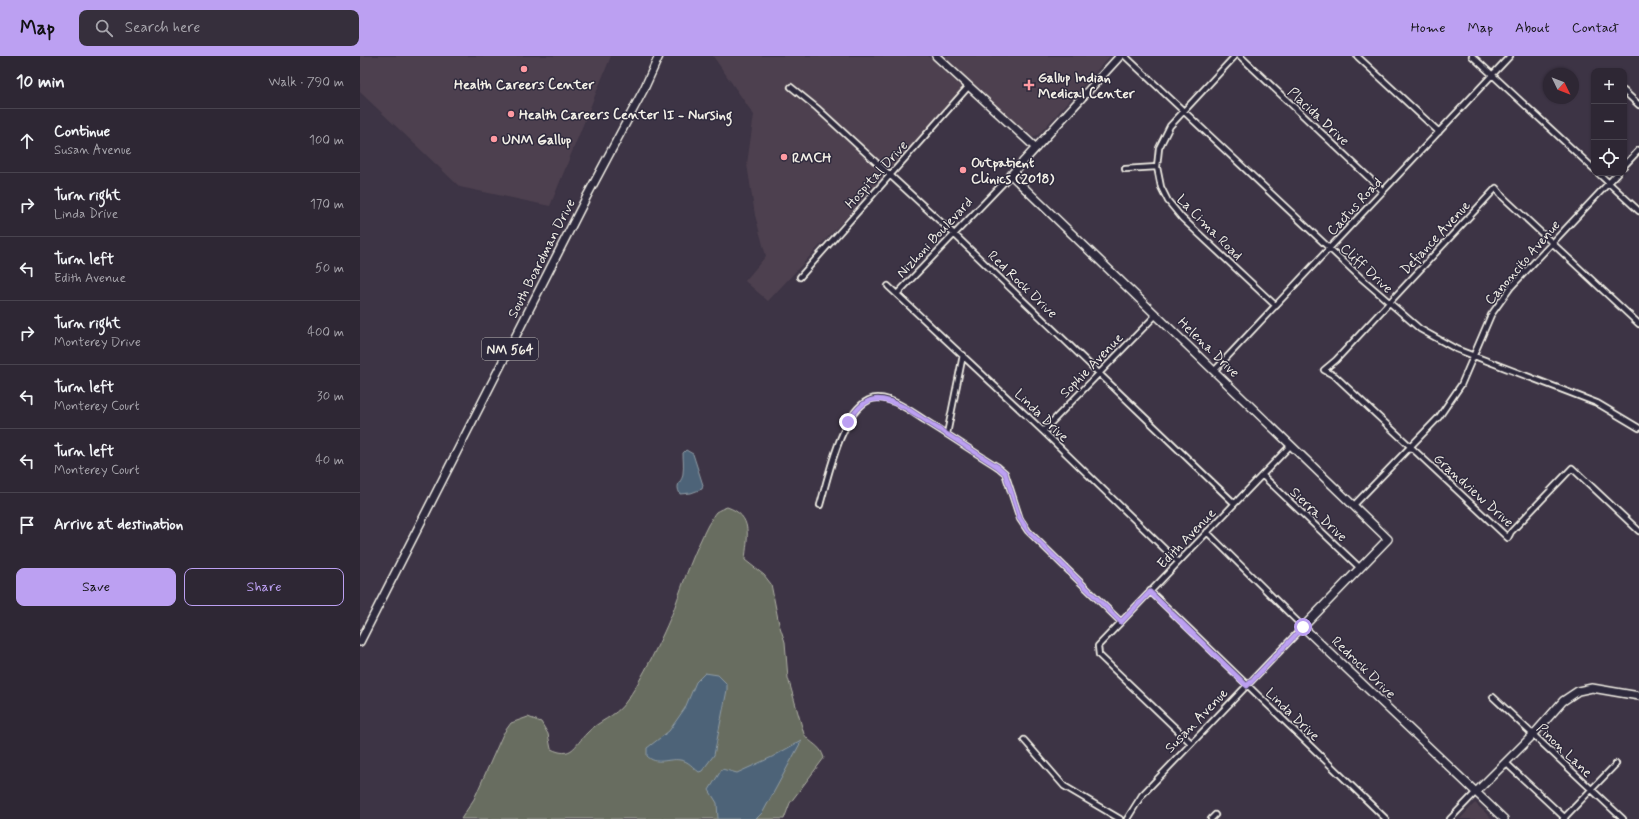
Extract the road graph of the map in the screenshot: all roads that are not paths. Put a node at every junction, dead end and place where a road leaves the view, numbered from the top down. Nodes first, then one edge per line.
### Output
1 (659, 56) edge
2 (936, 56) edge
3 (1120, 56) edge
4 (1125, 56) edge
5 (1235, 56) edge
6 (1240, 56) edge
7 (1357, 56) edge
8 (1472, 56) edge
9 (1510, 56) edge
10 (1492, 75) junction
11 (969, 86) junction
12 (791, 87) dead end
13 (1627, 94) edge
14 (1639, 105) edge
15 (1183, 111) junction
16 (1439, 132) junction
17 (1036, 148) junction
18 (1639, 150) edge
19 (1627, 163) edge
20 (1591, 166) edge
21 (1126, 168) dead end
22 (1157, 168) junction
23 (1011, 175) junction
24 (890, 176) junction
25 (1601, 176) edge
26 (1615, 176) edge
27 (1609, 183) junction
28 (1383, 191) junction
29 (1639, 211) edge
30 (954, 234) junction
31 (1552, 243) junction
32 (1330, 248) junction
33 (800, 277) dead end
34 (888, 286) dead end
35 (898, 294) junction
36 (1389, 304) junction
37 (1276, 306) junction
38 (1156, 315) junction
39 (1639, 324) edge
40 (963, 355) junction
41 (1474, 355) junction
42 (1214, 370) junction
43 (1324, 370) joint
44 (1099, 373) junction
45 (1639, 428) edge
46 (1042, 431) junction
47 (947, 434) junction
48 (1291, 445) junction
49 (1411, 447) junction
50 (1262, 476) junction
51 (1234, 503) junction
52 (1354, 505) junction
53 (820, 506) dead end
54 (1639, 531) edge
55 (1207, 532) junction
56 (1388, 539) joint
57 (1178, 562) junction
58 (1360, 568) junction
59 (1150, 592) junction
60 (1121, 622) junction
61 (1303, 627) junction
62 (360, 642) edge
63 (1247, 686) junction
64 (1493, 696) dead end
65 (1639, 696) edge
66 (1533, 734) junction
67 (1024, 740) dead end
68 (1191, 743) junction
69 (1506, 763) junction
70 (1616, 764) dead end
71 (1591, 790) junction
72 (1476, 792) junction
73 (1564, 818) edge
74 (1120, 819) edge
75 (1127, 819) edge
76 (1386, 819) edge
77 (1450, 819) edge
78 (1504, 819) edge
79 (1623, 819) edge

1 - 62 main road, South Boardman Drive / NM 564
2 - 11 main road
3 - 17 main road, Nizhoni Boulevard
4 - 15 street, Cliff Drive
5 - 15 street, La Cima Road
6 - 28 street, Placida Drive
7 - 16 street
8 - 10 street
9 - 10 street, Cactus Road
10 - 16 street, Cactus Road
10 - 20 street
11 - 17 main road
11 - 24 street, Hospital Drive
12 - 24 street, Red Rock Drive
13 - 14 street
15 - 22 street, La Cima Road
15 - 32 street, Cliff Drive
16 - 28 street, Cactus Road
17 - 23 main road, Nizhoni Boulevard
18 - 19 street
21 - 22 street
22 - 37 street, La Cima Road
23 - 30 street, Nizhoni Boulevard
23 - 38 main road, Helena Drive
24 - 30 street, Red Rock Drive
24 - 33 street, Hospital Drive
25 - 27 street
26 - 27 street, Canoncito Avenue
27 - 29 street
27 - 31 street, Canoncito Avenue
28 - 32 street, Cactus Road
30 - 35 street, Nizhoni Boulevard
30 - 44 street, Red Rock Drive
31 - 36 street, Defiance Avenue
31 - 39 street
31 - 41 street, Canoncito Avenue
32 - 36 street, Cliff Drive
32 - 37 street, Cactus Road
34 - 35 street, Linda Drive
35 - 40 street, Linda Drive
36 - 41 street, Cliff Drive
36 - 43 street, Defiance Avenue
37 - 42 street, Cactus Road
38 - 42 main road, Helena Drive
38 - 44 street, Sophie Avenue
40 - 46 street, Linda Drive
40 - 47 street
41 - 45 street, Cliff Drive
41 - 49 street, Canoncito Avenue
42 - 48 main road, Helena Drive
43 - 49 street, Grandview Drive
44 - 46 street, Sophie Avenue
44 - 51 street, Red Rock Drive
46 - 57 street, Linda Drive
47 - 53 street
47 - 60 street
48 - 50 street, Edith Avenue
48 - 52 main road, Helena Drive
49 - 52 street, Canoncito Avenue
49 - 54 street, Grandview Drive
50 - 51 street, Edith Avenue
50 - 58 street, Sierra Drive
51 - 55 street, Edith Avenue
52 - 56 main road, Helena Drive
55 - 57 street, Edith Avenue
55 - 61 street, Redrock Drive
56 - 58 main road, Susan Avenue
57 - 59 street, Edith Avenue
58 - 61 main road, Susan Avenue
59 - 60 street, Edith Avenue
59 - 63 street, Linda Drive
60 - 68 street, Edith Avenue
61 - 63 street, Susan Avenue
61 - 72 main road, Redrock Drive
63 - 68 street, Susan Avenue
63 - 76 street, Linda Drive
64 - 66 street, Pinon Lane
65 - 66 main road
66 - 69 main road
66 - 71 street, Pinon Lane
67 - 74 street
68 - 75 street, Susan Avenue
69 - 72 main road
69 - 73 street
70 - 71 street
71 - 73 street
71 - 79 street, Pinon Lane
72 - 77 street
72 - 78 main road, Redrock Drive

